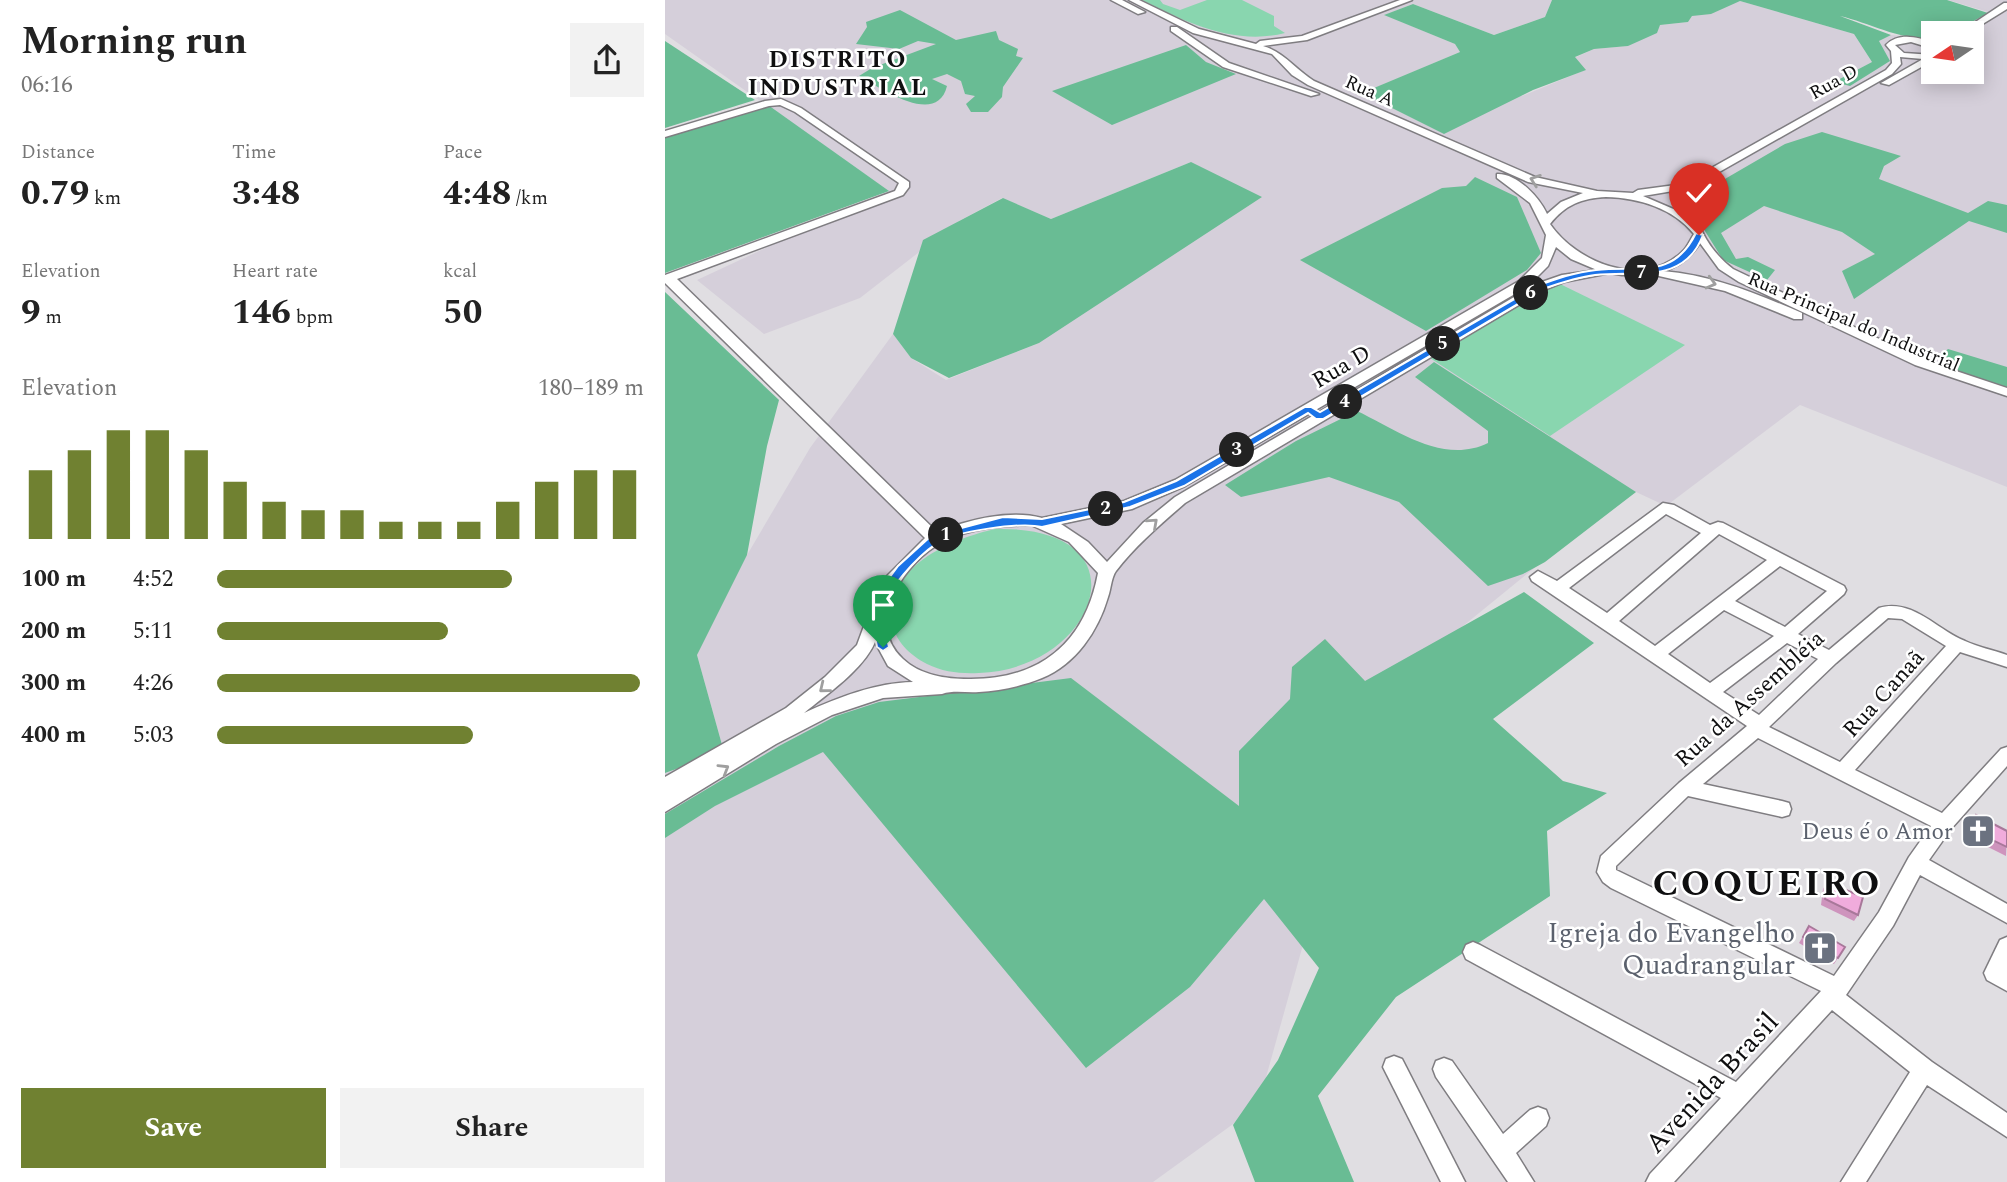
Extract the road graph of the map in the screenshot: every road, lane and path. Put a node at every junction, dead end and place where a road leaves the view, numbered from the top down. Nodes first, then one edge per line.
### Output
1 (1115, 0) edge
2 (1133, 0) edge
3 (1408, 0) edge
4 (2007, 5) edge
5 (1982, 21) edge
6 (1304, 38) junction
7 (1246, 43) junction
8 (1921, 46) edge
9 (1895, 52) junction
10 (1921, 53) edge
11 (1210, 56) junction
12 (1921, 56) edge
13 (1286, 63) junction
14 (1259, 76) junction
15 (1825, 113) junction
16 (665, 135) edge
17 (1435, 142) junction
18 (1622, 193) junction
19 (1602, 194) junction
20 (1696, 230) junction
21 (1547, 231) junction
22 (1624, 271) junction
23 (1643, 273) junction
24 (667, 279) edge
25 (1937, 374) junction
26 (2007, 391) edge
27 (2007, 402) edge
28 (1314, 413) junction
29 (1042, 523) junction
30 (1711, 533) junction
31 (935, 539) junction
32 (1780, 558) junction
33 (1107, 572) junction
34 (1538, 577) dead end
35 (1557, 589) junction
36 (1723, 602) junction
37 (876, 615) junction
38 (1609, 620) junction
39 (1785, 636) junction
40 (1957, 645) junction
41 (1655, 656) junction
42 (1830, 658) junction
43 (2007, 661) edge
44 (952, 687) junction
45 (1710, 693) junction
46 (1757, 727) junction
47 (2007, 754) edge
48 (1843, 772) junction
49 (665, 786) edge
50 (1685, 788) junction
51 (665, 804) edge
52 (1782, 809) dead end
53 (1944, 823) junction
54 (1916, 863) junction
55 (2007, 914) edge
56 (2007, 947) edge
57 (1473, 952) dead end
58 (2007, 981) edge
59 (1834, 992) junction
60 (1394, 1067) dead end
61 (1444, 1069) dead end
62 (1924, 1070) junction
63 (1739, 1096) junction
64 (1538, 1118) dead end
65 (2007, 1126) edge
66 (1501, 1151) junction
67 (1453, 1182) edge
68 (1523, 1182) edge
69 (1658, 1182) edge
70 (1853, 1182) edge

1 - 11 street, Rua A
2 - 7 street, Rua A
3 - 6 street
4 - 5 street
6 - 7 street
6 - 13 street
7 - 11 street
7 - 13 street, Rua A
8 - 9 street
9 - 10 street
9 - 15 street, Rua D
11 - 14 street, Rua A
12 - 15 street, Rua D
13 - 14 street
13 - 17 street, Rua A
14 - 17 street, Rua A
15 - 18 street, Rua D
15 - 20 street, Rua D
16 - 24 street
19 -> 17 street, Rua A
17 - 21 street, Rua A
18 - 19 street, Rua D
18 - 20 street
19 - 21 street
20 - 23 street
20 - 25 street, Rua Principal do Industrial
21 - 22 street
21 - 28 street, Rua D
22 - 23 street, Rua Principal do Industrial
22 - 28 street, Rua D
23 -> 25 street, Rua Principal do Industrial
24 - 31 street
25 - 26 street, Rua Principal do Industrial
25 - 27 street, Rua Principal do Industrial
28 - 29 street, Rua D
33 -> 28 street, Rua D
29 - 31 street
29 - 33 street
30 - 32 street
30 - 35 street
30 - 38 street
31 - 37 street
32 - 36 street
32 - 39 street
33 - 44 street
34 - 35 street
35 - 38 street
36 - 39 street
36 - 41 street
37 - 44 street
37 -> 49 street
38 - 41 street
39 - 42 street
39 - 45 street
40 - 42 street, Rua da Assembléia
40 - 43 street
40 - 48 street, Rua Canaã
41 - 45 street
42 - 46 street, Rua da Assembléia
51 -> 44 street
45 - 46 street
46 - 48 street
46 - 50 street, Rua da Assembléia
47 - 53 street, Avenida Brasil
48 - 53 street
50 - 52 street
50 - 59 street, Rua da Assembléia
53 - 54 street, Avenida Brasil
54 - 55 street
54 - 59 street, Avenida Brasil
56 - 58 street
57 - 63 street
59 - 62 street
59 - 63 street, Avenida Brasil
60 - 67 street
61 - 66 street
62 - 65 street
62 - 70 street
63 - 69 street, Avenida Brasil
64 - 66 street
66 - 68 street

